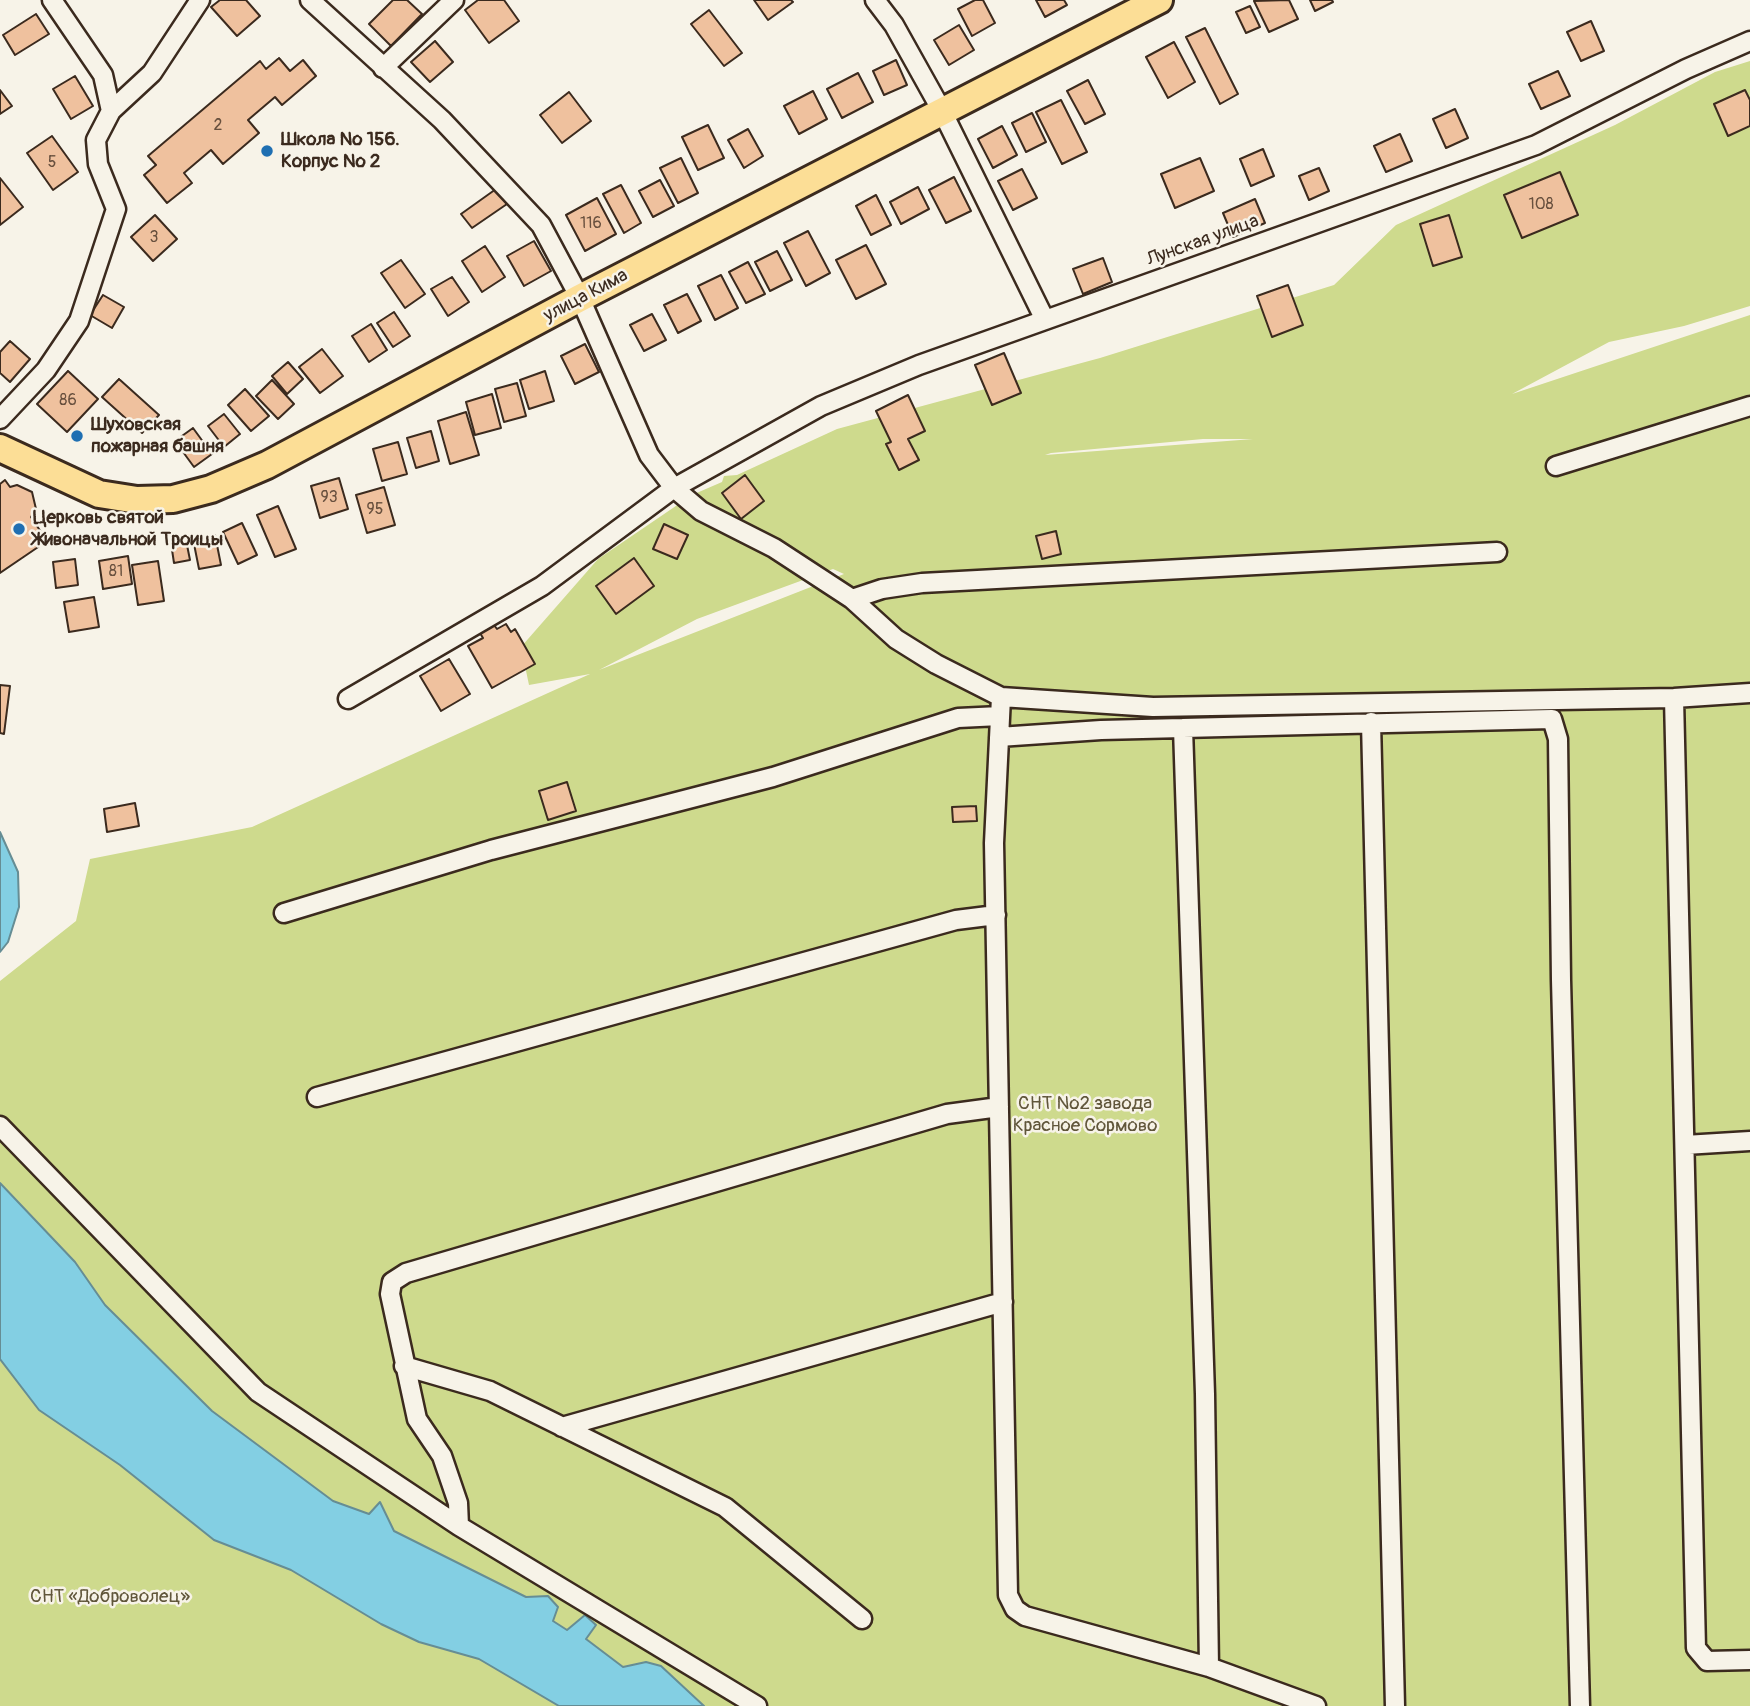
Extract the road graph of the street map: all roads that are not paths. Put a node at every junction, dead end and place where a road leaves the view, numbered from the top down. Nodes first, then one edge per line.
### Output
1 (52, 0) edge
2 (200, 0) edge
3 (310, 0) edge
4 (454, 0) edge
5 (875, 0) edge
6 (1159, 0) edge
7 (1750, 41) edge
8 (383, 68) junction
9 (111, 111) junction
10 (942, 111) junction
11 (580, 298) junction
12 (1045, 320) junction
13 (1750, 406) edge
14 (0, 419) edge
15 (0, 448) edge
16 (1556, 466) dead end
17 (674, 488) junction
18 (1497, 552) dead end
19 (852, 599) junction
20 (1750, 693) edge
21 (1001, 697) junction
22 (1674, 698) junction
23 (348, 699) dead end
24 (1000, 716) junction
25 (1371, 722) junction
26 (1183, 728) junction
27 (999, 737) junction
28 (284, 913) dead end
29 (996, 915) junction
30 (317, 1097) dead end
31 (999, 1107) junction
32 (0, 1126) edge
33 (1750, 1142) edge
34 (1685, 1145) junction
35 (1003, 1302) junction
36 (404, 1366) junction
37 (562, 1427) junction
38 (459, 1526) junction
39 (862, 1619) dead end
40 (1750, 1660) edge
41 (1209, 1667) junction
42 (757, 1706) edge
43 (1316, 1706) edge
44 (1395, 1706) edge
45 (1580, 1706) edge

1 - 9 street
2 - 9 street
3 - 8 street
4 - 8 street
5 - 10 street
6 - 10 main road, улица Кима
7 - 12 street, Лунская улица
8 - 11 street
9 - 14 street
10 - 11 main road, улица Кима
10 - 12 street
11 - 15 main road, улица Кима
11 - 17 street
12 - 17 street, Лунская улица
13 - 16 street
17 - 19 street
17 - 23 street, Лунская улица
18 - 19 street
19 - 21 street
20 - 22 street
21 - 22 street
21 - 24 street
22 - 34 street
24 - 27 street
24 - 28 street
25 - 26 street
25 - 44 street
25 - 45 street
26 - 27 street
26 - 41 street
27 - 29 street
29 - 30 street
29 - 31 street
31 - 35 street
31 - 36 street
32 - 38 street
33 - 34 street
34 - 40 street
35 - 37 street
35 - 41 street
36 - 37 street
36 - 38 street
37 - 39 street
38 - 42 street
41 - 43 street

